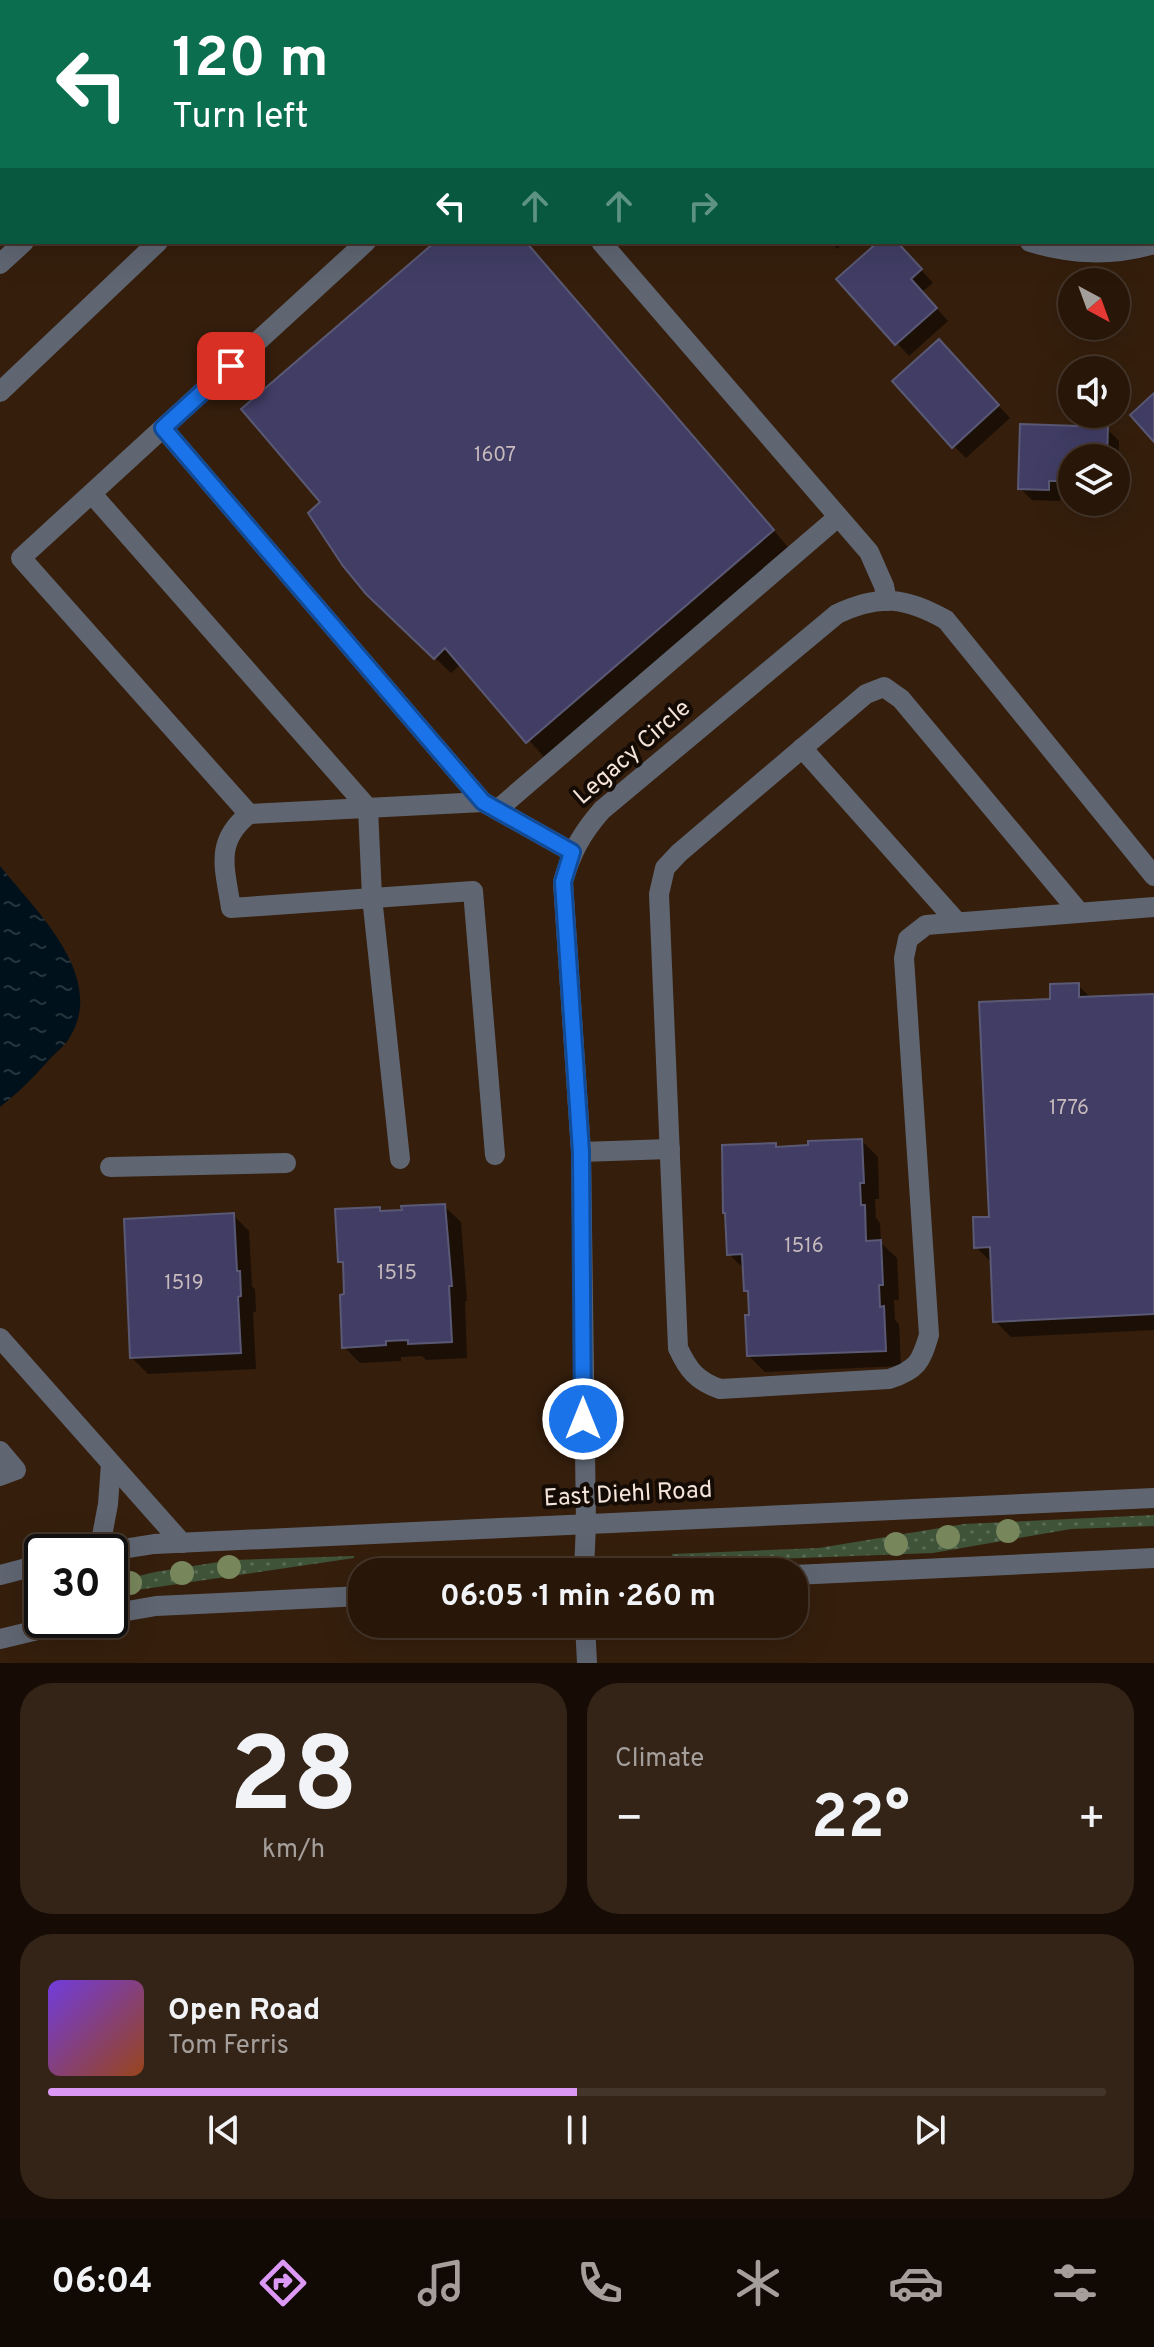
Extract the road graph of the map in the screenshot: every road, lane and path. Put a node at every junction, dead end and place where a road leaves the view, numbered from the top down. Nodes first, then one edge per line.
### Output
1 (22, 244) edge
2 (156, 244) edge
3 (364, 244) edge
4 (603, 244) edge
5 (1042, 244) edge
6 (1154, 244) edge
7 (0, 264) edge
8 (0, 392) edge
9 (163, 428) junction
10 (92, 494) junction
11 (838, 517) junction
12 (887, 601) junction
13 (802, 748) junction
14 (490, 806) junction
15 (368, 808) junction
16 (249, 814) junction
17 (572, 852) junction
18 (1154, 876) edge
19 (372, 897) junction
20 (1154, 907) edge
21 (1079, 912) junction
22 (956, 921) junction
23 (670, 1149) junction
24 (581, 1152) junction
25 (495, 1155) dead end
26 (400, 1159) dead end
27 (286, 1163) dead end
28 (110, 1167) dead end
29 (0, 1338) edge
30 (0, 1451) edge
31 (111, 1464) junction
32 (8, 1473) edge
33 (1154, 1498) edge
34 (586, 1523) junction
35 (104, 1534) edge
36 (182, 1543) junction
37 (128, 1548) edge
38 (585, 1558) edge
39 (1154, 1558) edge
40 (24, 1569) edge
41 (808, 1574) edge
42 (0, 1575) edge
43 (348, 1597) edge
44 (128, 1611) edge
45 (24, 1633) edge
46 (586, 1638) edge
47 (0, 1639) edge
48 (587, 1663) edge

1 - 7 street
2 - 8 street
3 - 9 street
4 - 11 street
5 - 6 street
9 - 10 street
9 - 14 street
10 - 15 street
10 - 16 street
11 - 12 street
11 - 14 street
12 - 17 street, Legacy Circle
12 - 18 street, Legacy Circle
13 - 21 street
13 - 22 street
13 - 23 street
14 - 15 street
14 - 17 street
15 - 16 street
15 - 19 street
16 - 19 street
17 - 24 street, Legacy Circle
19 - 25 street
19 - 26 street
20 - 21 street
21 - 22 street
22 - 23 street
23 - 24 street
24 - 34 street, Legacy Circle
27 - 28 street
29 - 31 street
30 - 32 street
31 - 35 street
31 - 36 street
33 - 34 street, East Diehl Road
34 - 36 street, East Diehl Road
34 - 38 street, Legacy Circle
36 - 37 street, East Diehl Road
39 - 41 street
40 - 42 street
43 - 44 street
45 - 47 street
46 - 48 street

